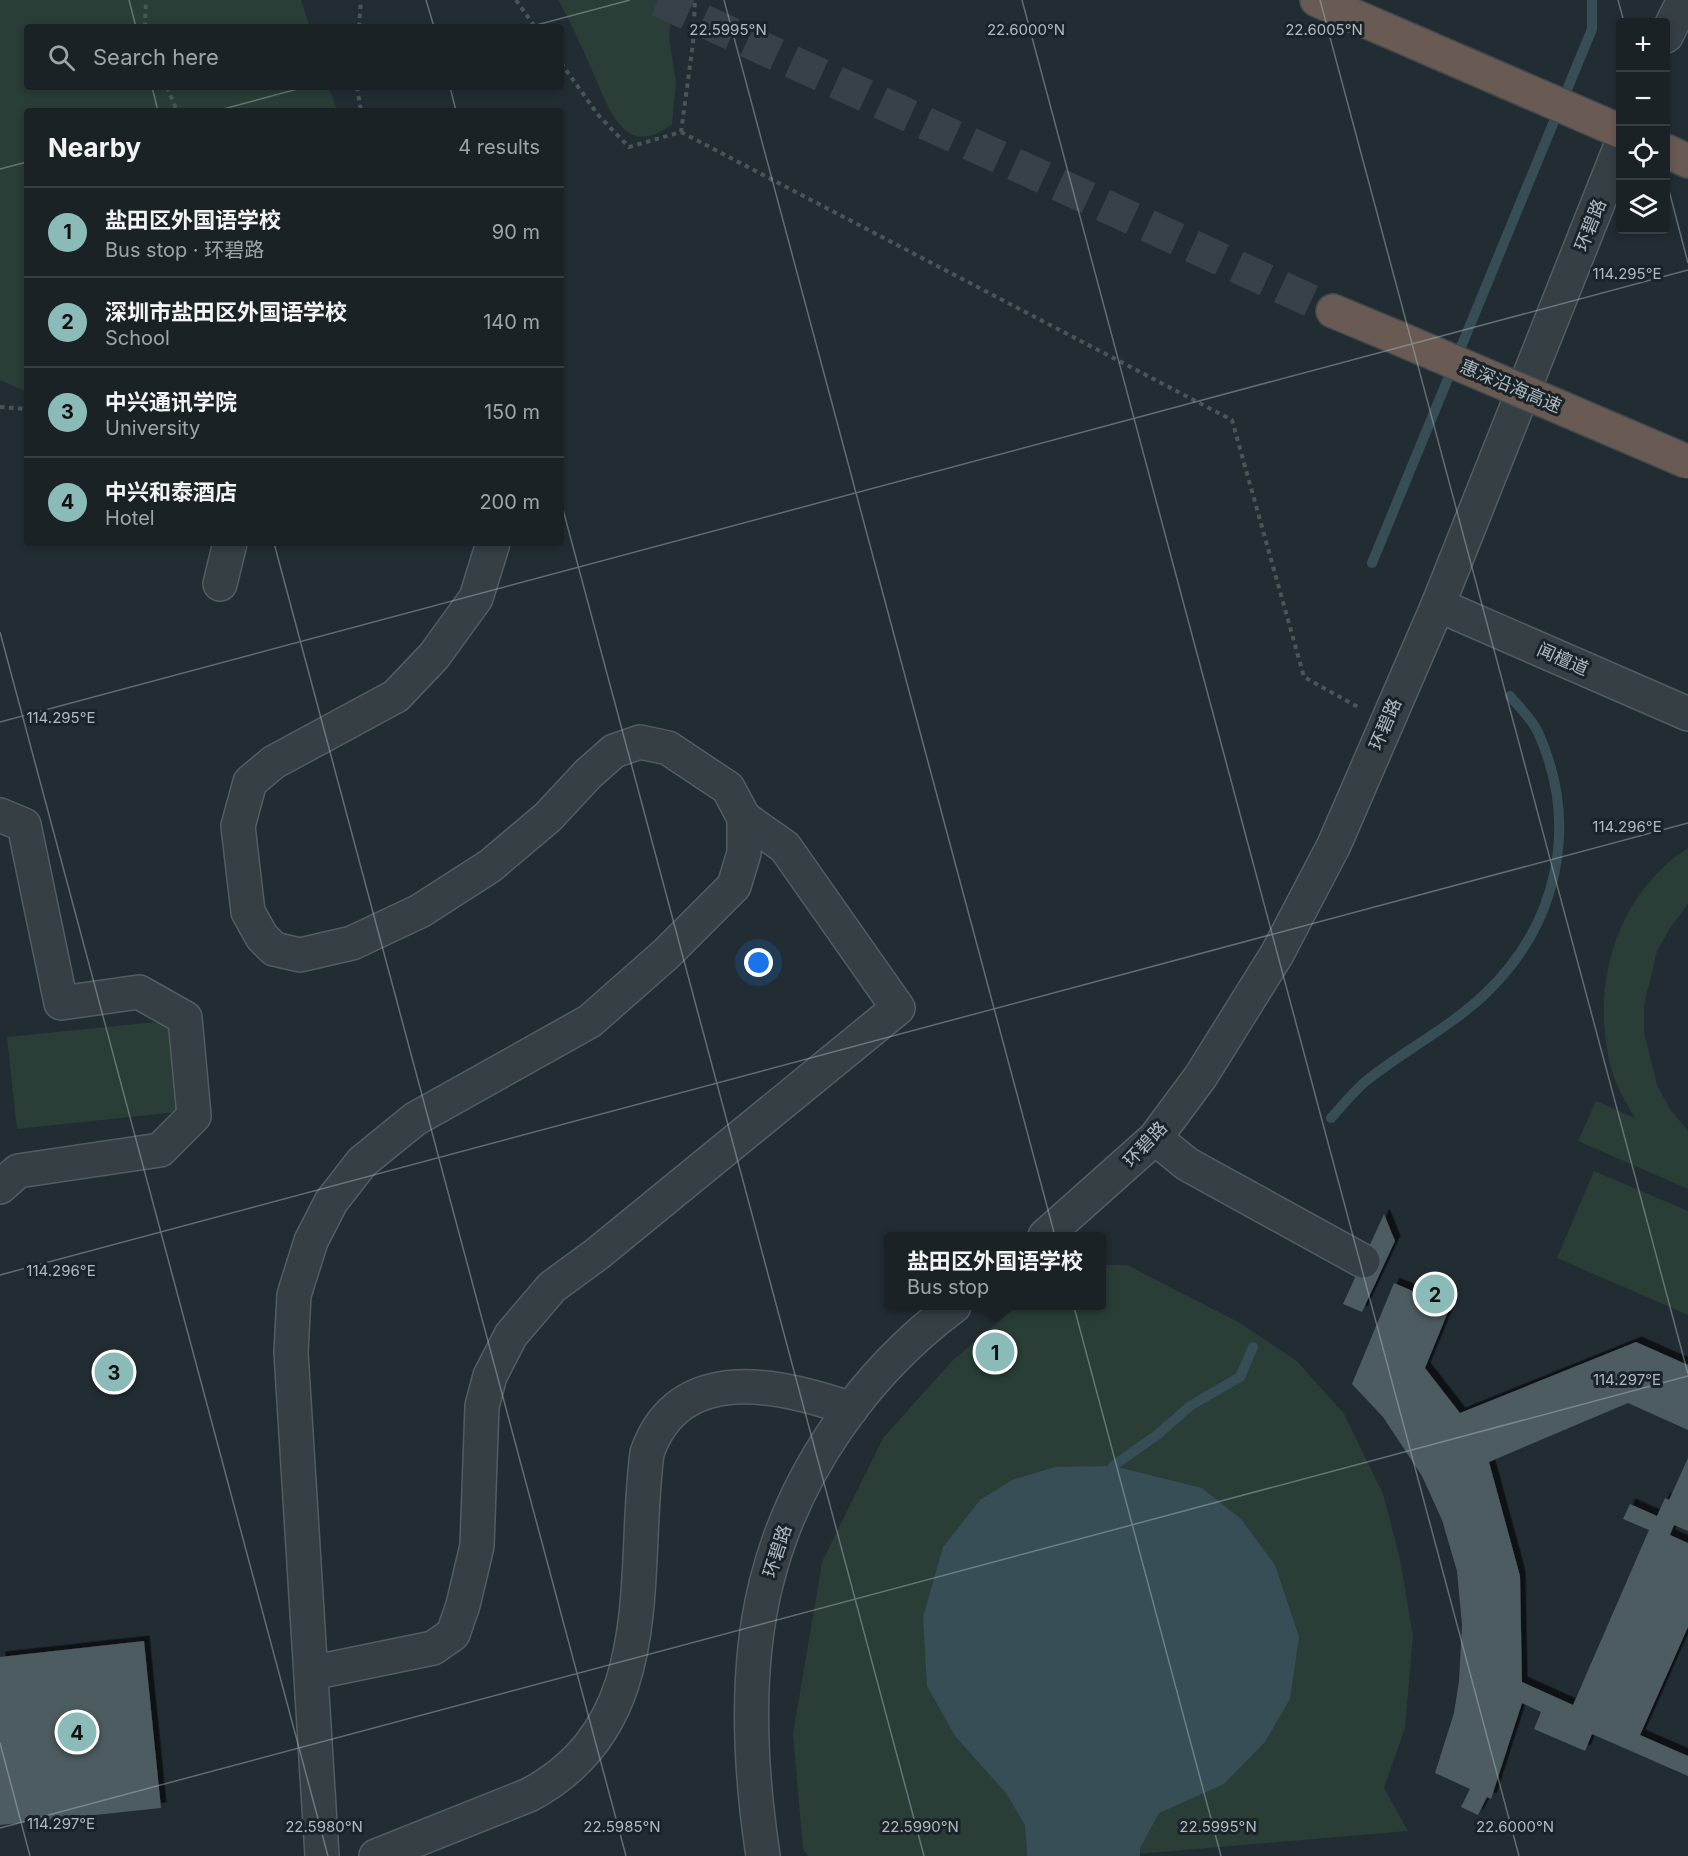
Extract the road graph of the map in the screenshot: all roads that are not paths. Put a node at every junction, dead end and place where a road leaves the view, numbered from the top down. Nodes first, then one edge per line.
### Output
1 (1317, 0) edge
2 (1684, 0) edge
3 (1670, 27) edge
4 (1616, 129) edge
5 (1670, 153) edge
6 (1616, 158) edge
7 (1688, 161) edge
8 (1333, 310) tunnel mouth
9 (1688, 462) edge
10 (229, 546) edge
11 (492, 546) edge
12 (220, 584) dead end
13 (1438, 605) junction
14 (1688, 714) edge
15 (0, 815) edge
16 (744, 818) junction
17 (1155, 1138) junction
18 (0, 1187) edge
19 (1049, 1232) edge
20 (1363, 1261) dead end
21 (948, 1310) edge
22 (851, 1409) junction
23 (310, 1673) junction
24 (322, 1856) edge
25 (376, 1856) edge
26 (763, 1856) edge

1 - 4 highway
2 - 3 street
5 - 7 highway
6 - 13 street, 环碧路
8 - 9 highway, 惠深沿海高速, bridge
10 - 12 street
11 - 16 street
13 - 14 street, 闻檀道
13 - 17 street, 环碧路
15 - 18 street
16 - 23 street
16 - 23 street
17 - 19 street, 环碧路
17 - 20 street
21 - 22 street, 环碧路
22 - 25 street
22 - 26 street, 环碧路
23 - 24 street

